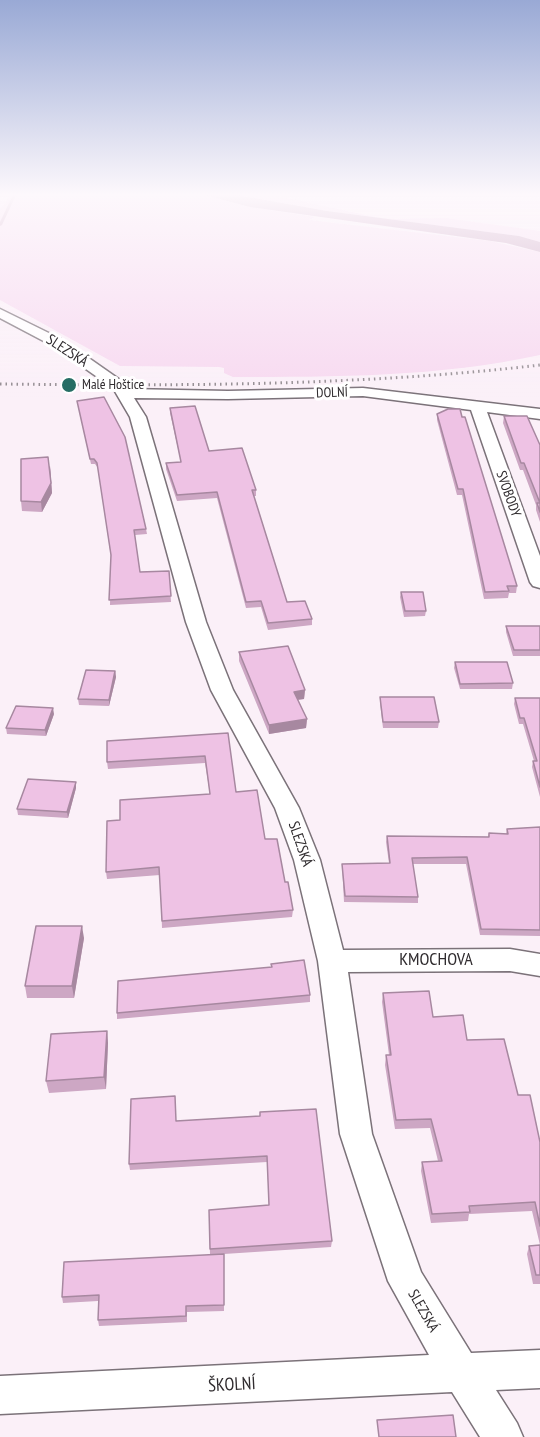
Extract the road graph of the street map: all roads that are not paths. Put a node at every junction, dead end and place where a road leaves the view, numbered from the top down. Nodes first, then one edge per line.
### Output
1 (0, 313) edge
2 (123, 393) junction
3 (477, 406) junction
4 (540, 414) edge
5 (540, 582) edge
6 (332, 961) junction
7 (540, 964) edge
8 (540, 1369) edge
9 (463, 1375) junction
10 (0, 1395) edge
11 (503, 1437) edge

1 - 2 street, SLEZSKÁ
2 - 3 street, DOLNÍ
2 - 6 street, SLEZSKÁ
3 - 4 street, DOLNÍ
3 - 5 street, SVOBODY
6 - 7 street, KMOCHOVA
6 - 9 street, SLEZSKÁ
8 - 9 street, ŠKOLNÍ
9 - 10 street, ŠKOLNÍ
9 - 11 street, SLEZSKÁ

